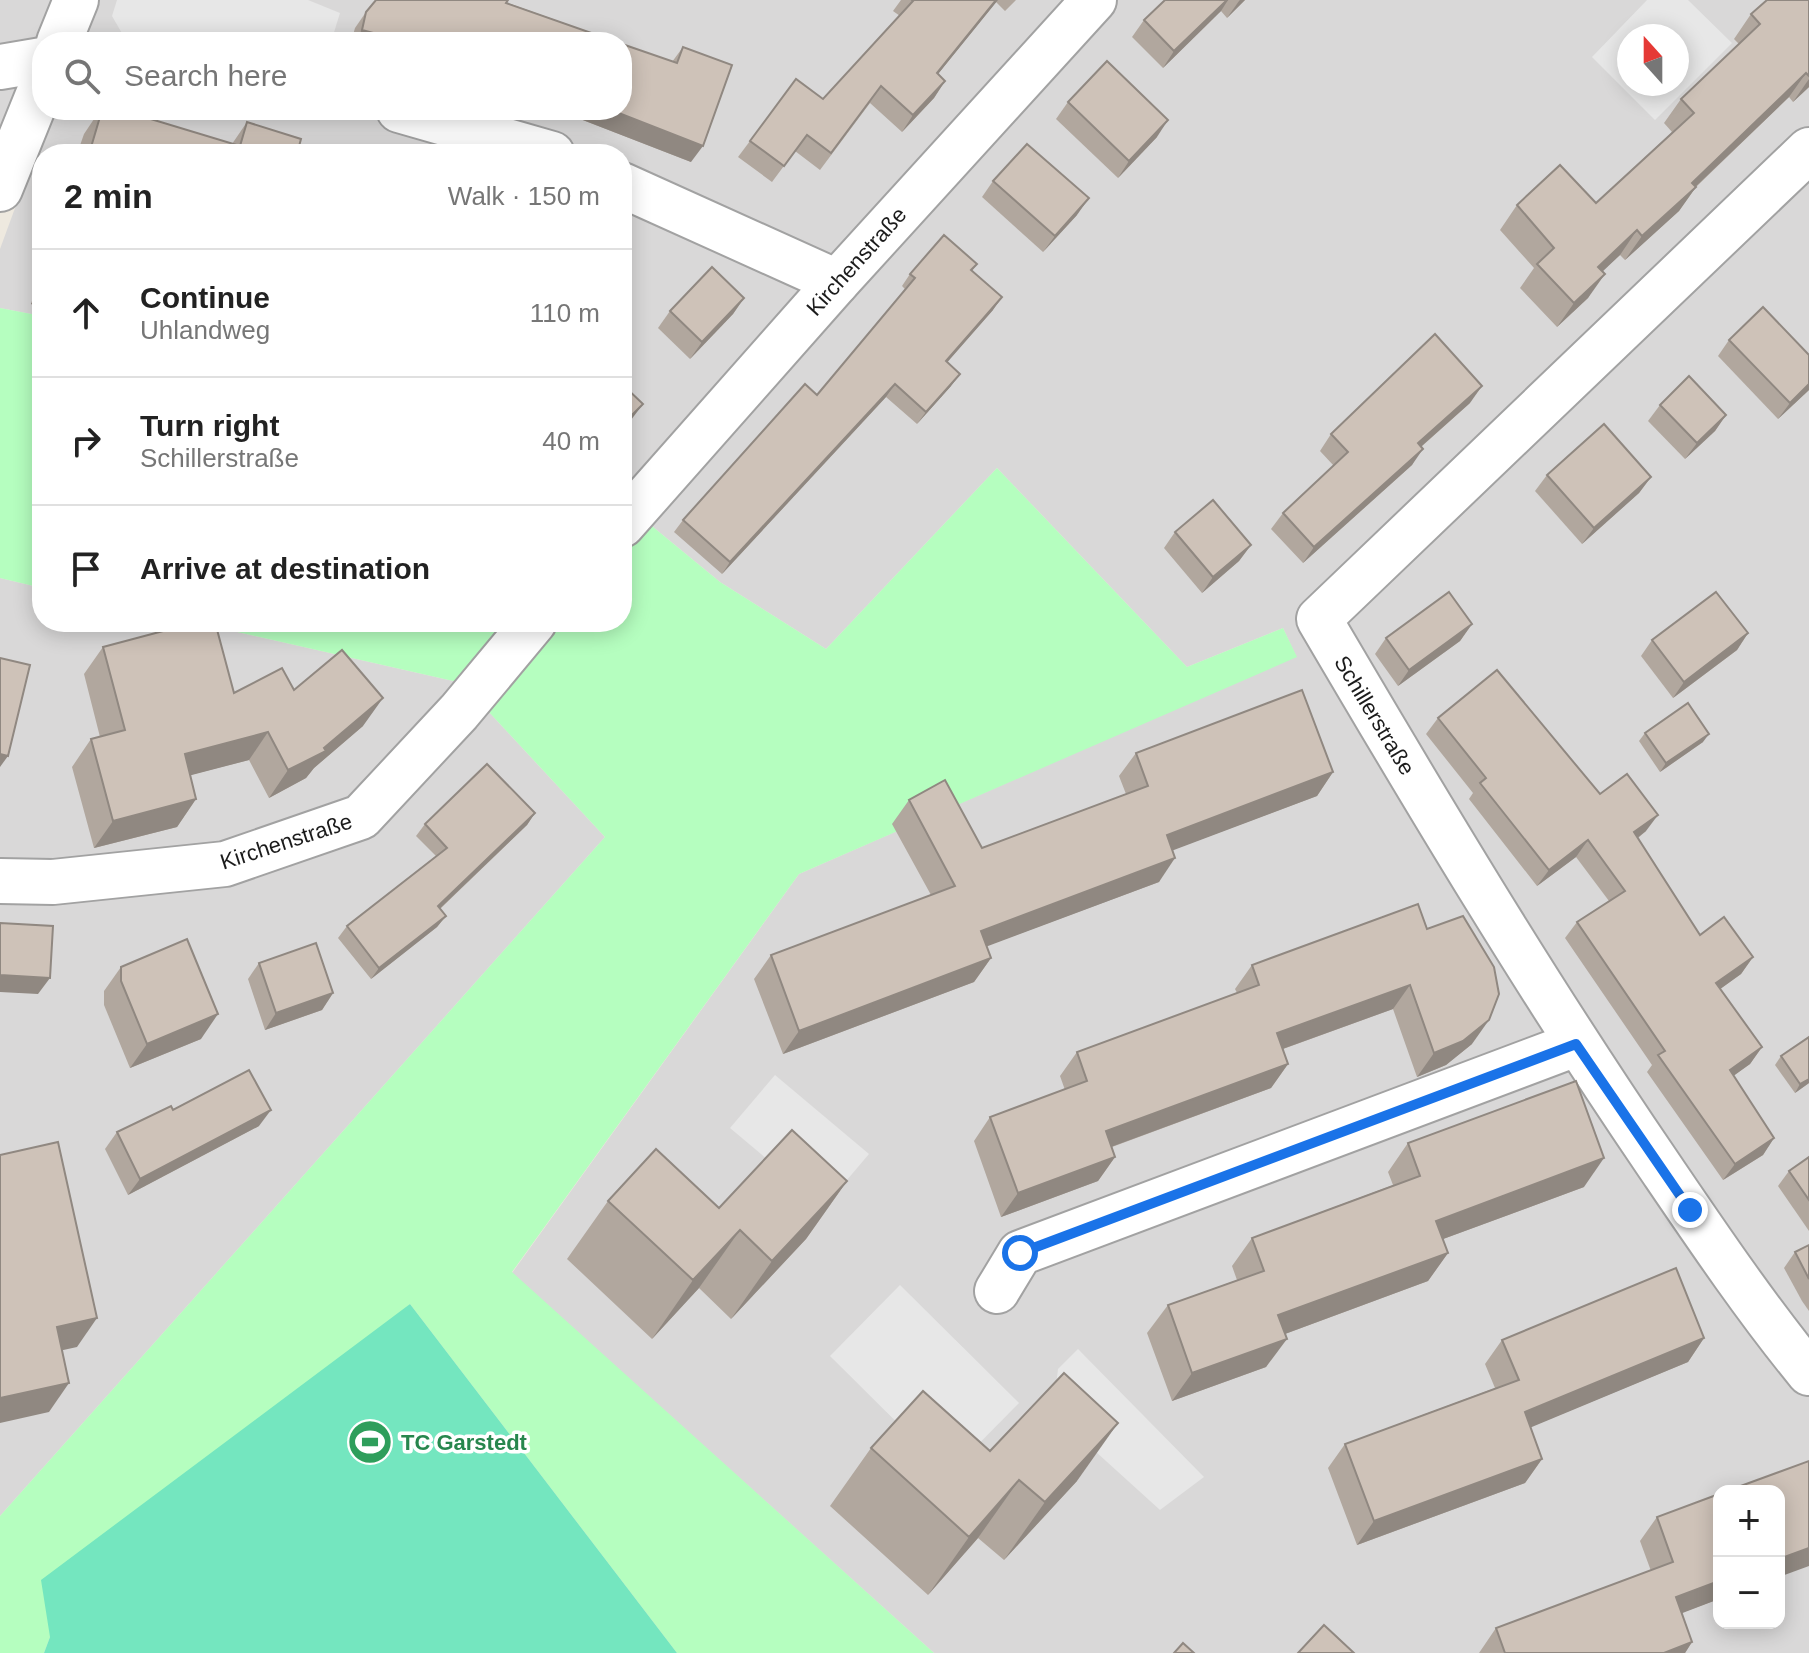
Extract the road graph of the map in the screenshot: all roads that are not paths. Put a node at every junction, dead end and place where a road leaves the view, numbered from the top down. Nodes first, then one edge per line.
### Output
1 (76, 0) edge
2 (1094, 0) edge
3 (63, 32) edge
4 (32, 62) edge
5 (0, 67) edge
6 (32, 110) edge
7 (434, 120) edge
8 (517, 144) edge
9 (1809, 150) edge
10 (0, 189) edge
11 (632, 190) edge
12 (837, 282) junction
13 (632, 514) edge
14 (526, 632) edge
15 (0, 881) edge
16 (1576, 1044) junction
17 (997, 1291) dead end
18 (1809, 1373) edge

1 - 3 street
2 - 12 street, Kirchenstraße
4 - 5 street
6 - 10 street
7 - 8 street
9 - 16 street, Schillerstraße
11 - 12 street
12 - 13 street, Kirchenstraße
14 - 15 street, Kirchenstraße
16 - 17 street
16 - 18 street, Schillerstraße

